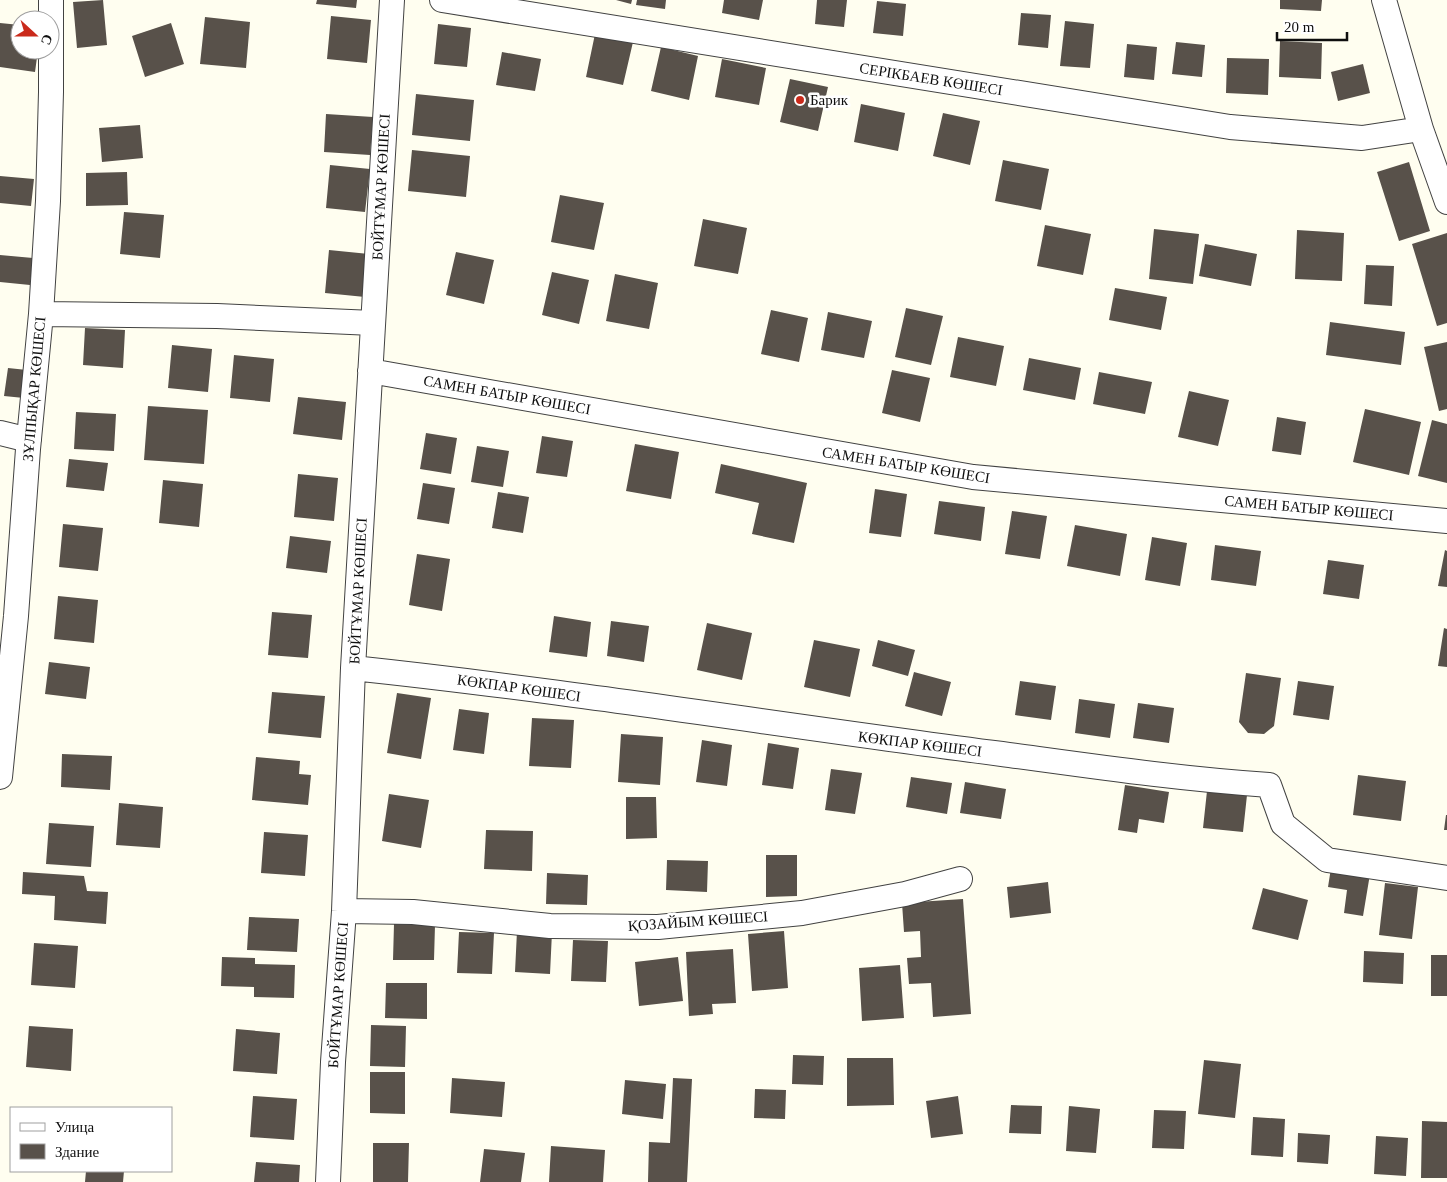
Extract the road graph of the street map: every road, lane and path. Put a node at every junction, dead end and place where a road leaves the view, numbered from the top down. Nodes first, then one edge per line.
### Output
1 (51, 0) edge
2 (392, 0) edge
3 (442, 0) edge
4 (1384, 0) edge
5 (1421, 129) junction
6 (1445, 188) edge
7 (41, 314) junction
8 (373, 323) junction
9 (370, 371) junction
10 (0, 433) edge
11 (29, 440) junction
12 (1447, 521) edge
13 (353, 668) junction
14 (0, 776) edge
15 (1447, 878) edge
16 (960, 879) dead end
17 (344, 911) junction
18 (328, 1182) edge

1 - 7 street, ЗҰЛПЫҚАР КӨШЕСІ
2 - 8 street, БОЙТҰМАР КӨШЕСІ
3 - 5 street, СЕРІКБАЕВ КӨШЕСІ
4 - 5 street
5 - 6 street
7 - 8 street
7 - 11 street, ЗҰЛПЫҚАР КӨШЕСІ
8 - 9 street, БОЙТҰМАР КӨШЕСІ
9 - 12 street, САМЕН БАТЫР КӨШЕСІ
9 - 13 street, БОЙТҰМАР КӨШЕСІ
10 - 11 street
11 - 14 street, ЗҰЛПЫҚАР КӨШЕСІ
13 - 15 street, КӨКПАР КӨШЕСІ
13 - 17 street, БОЙТҰМАР КӨШЕСІ
16 - 17 street, ҚОЗАЙЫМ КӨШЕСІ
17 - 18 street, БОЙТҰМАР КӨШЕСІ

